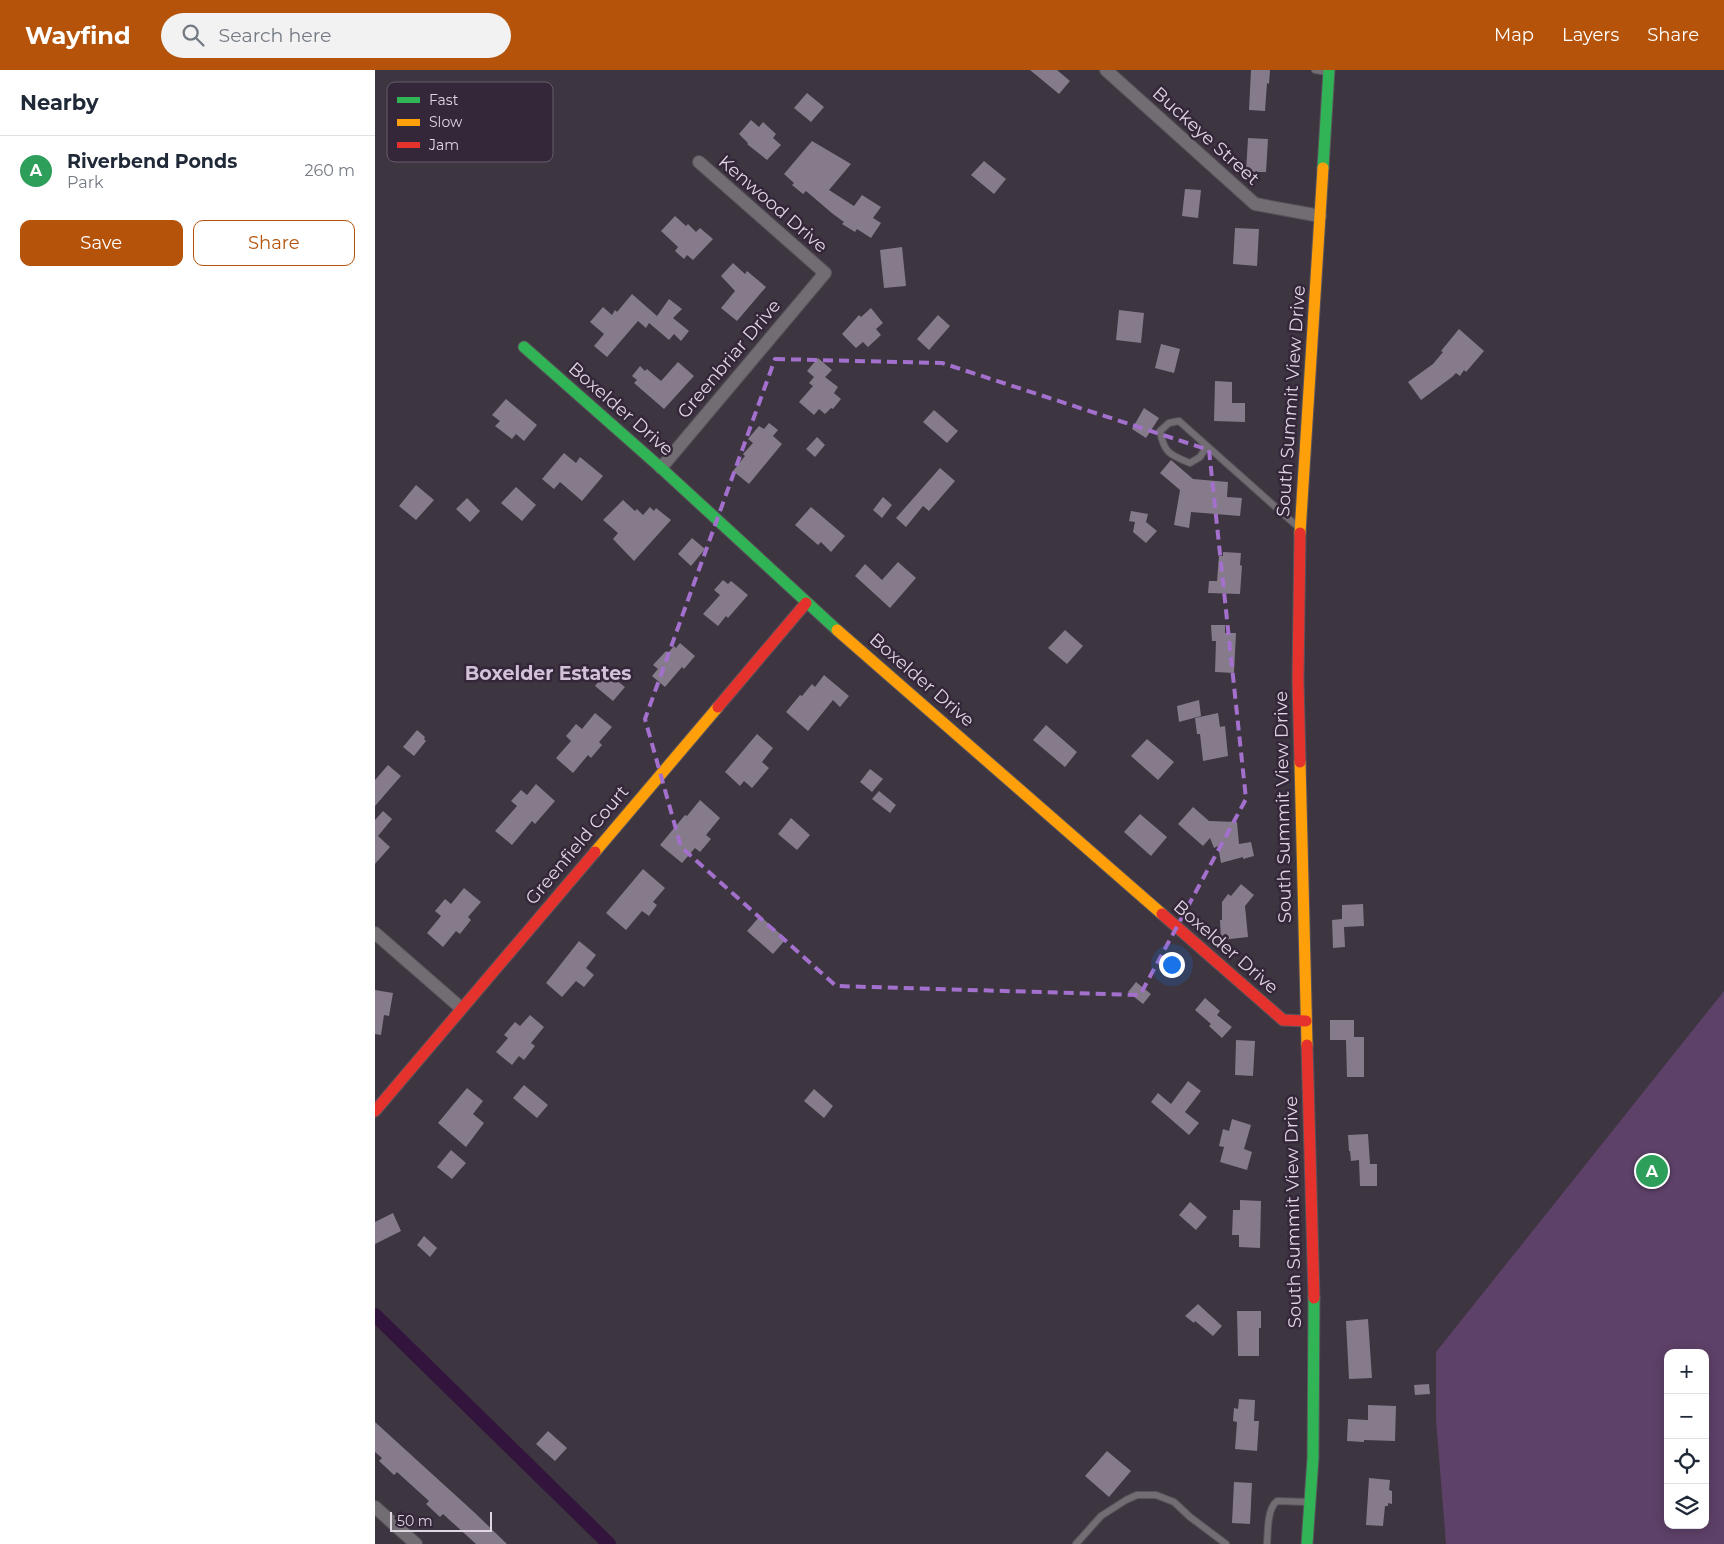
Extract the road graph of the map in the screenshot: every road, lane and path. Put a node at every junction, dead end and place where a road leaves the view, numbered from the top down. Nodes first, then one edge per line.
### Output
1 (1106, 70) edge
2 (1315, 70) edge
3 (1329, 71) edge
4 (699, 162) dead end
5 (1320, 216) junction
6 (825, 273) joint
7 (524, 347) dead end
8 (1207, 446) junction
9 (661, 468) junction
10 (1301, 530) junction
11 (806, 602) junction
12 (375, 932) edge
13 (461, 1008) junction
14 (1306, 1020) junction
15 (375, 1111) edge
16 (1310, 1502) junction
17 (375, 1507) edge
18 (416, 1544) edge
19 (1076, 1544) edge
20 (1226, 1544) edge
21 (1267, 1544) edge
22 (1307, 1544) edge

1 - 5 street, Buckeye Street
2 - 3 lane
3 - 5 street, South Summit View Drive
4 - 6 street, Kenwood Drive
5 - 10 street, South Summit View Drive
6 - 9 street, Greenbriar Drive
7 - 9 street, Boxelder Drive
8 - 8 lane
8 - 10 lane
9 - 11 street, Boxelder Drive
10 - 14 street, South Summit View Drive
11 - 13 street, Greenfield Court
11 - 14 street, Boxelder Drive
12 - 13 street
13 - 15 street, Greenfield Court
14 - 16 street, South Summit View Drive
16 - 21 lane
16 - 22 street, South Summit View Drive
17 - 18 street
19 - 20 lane

